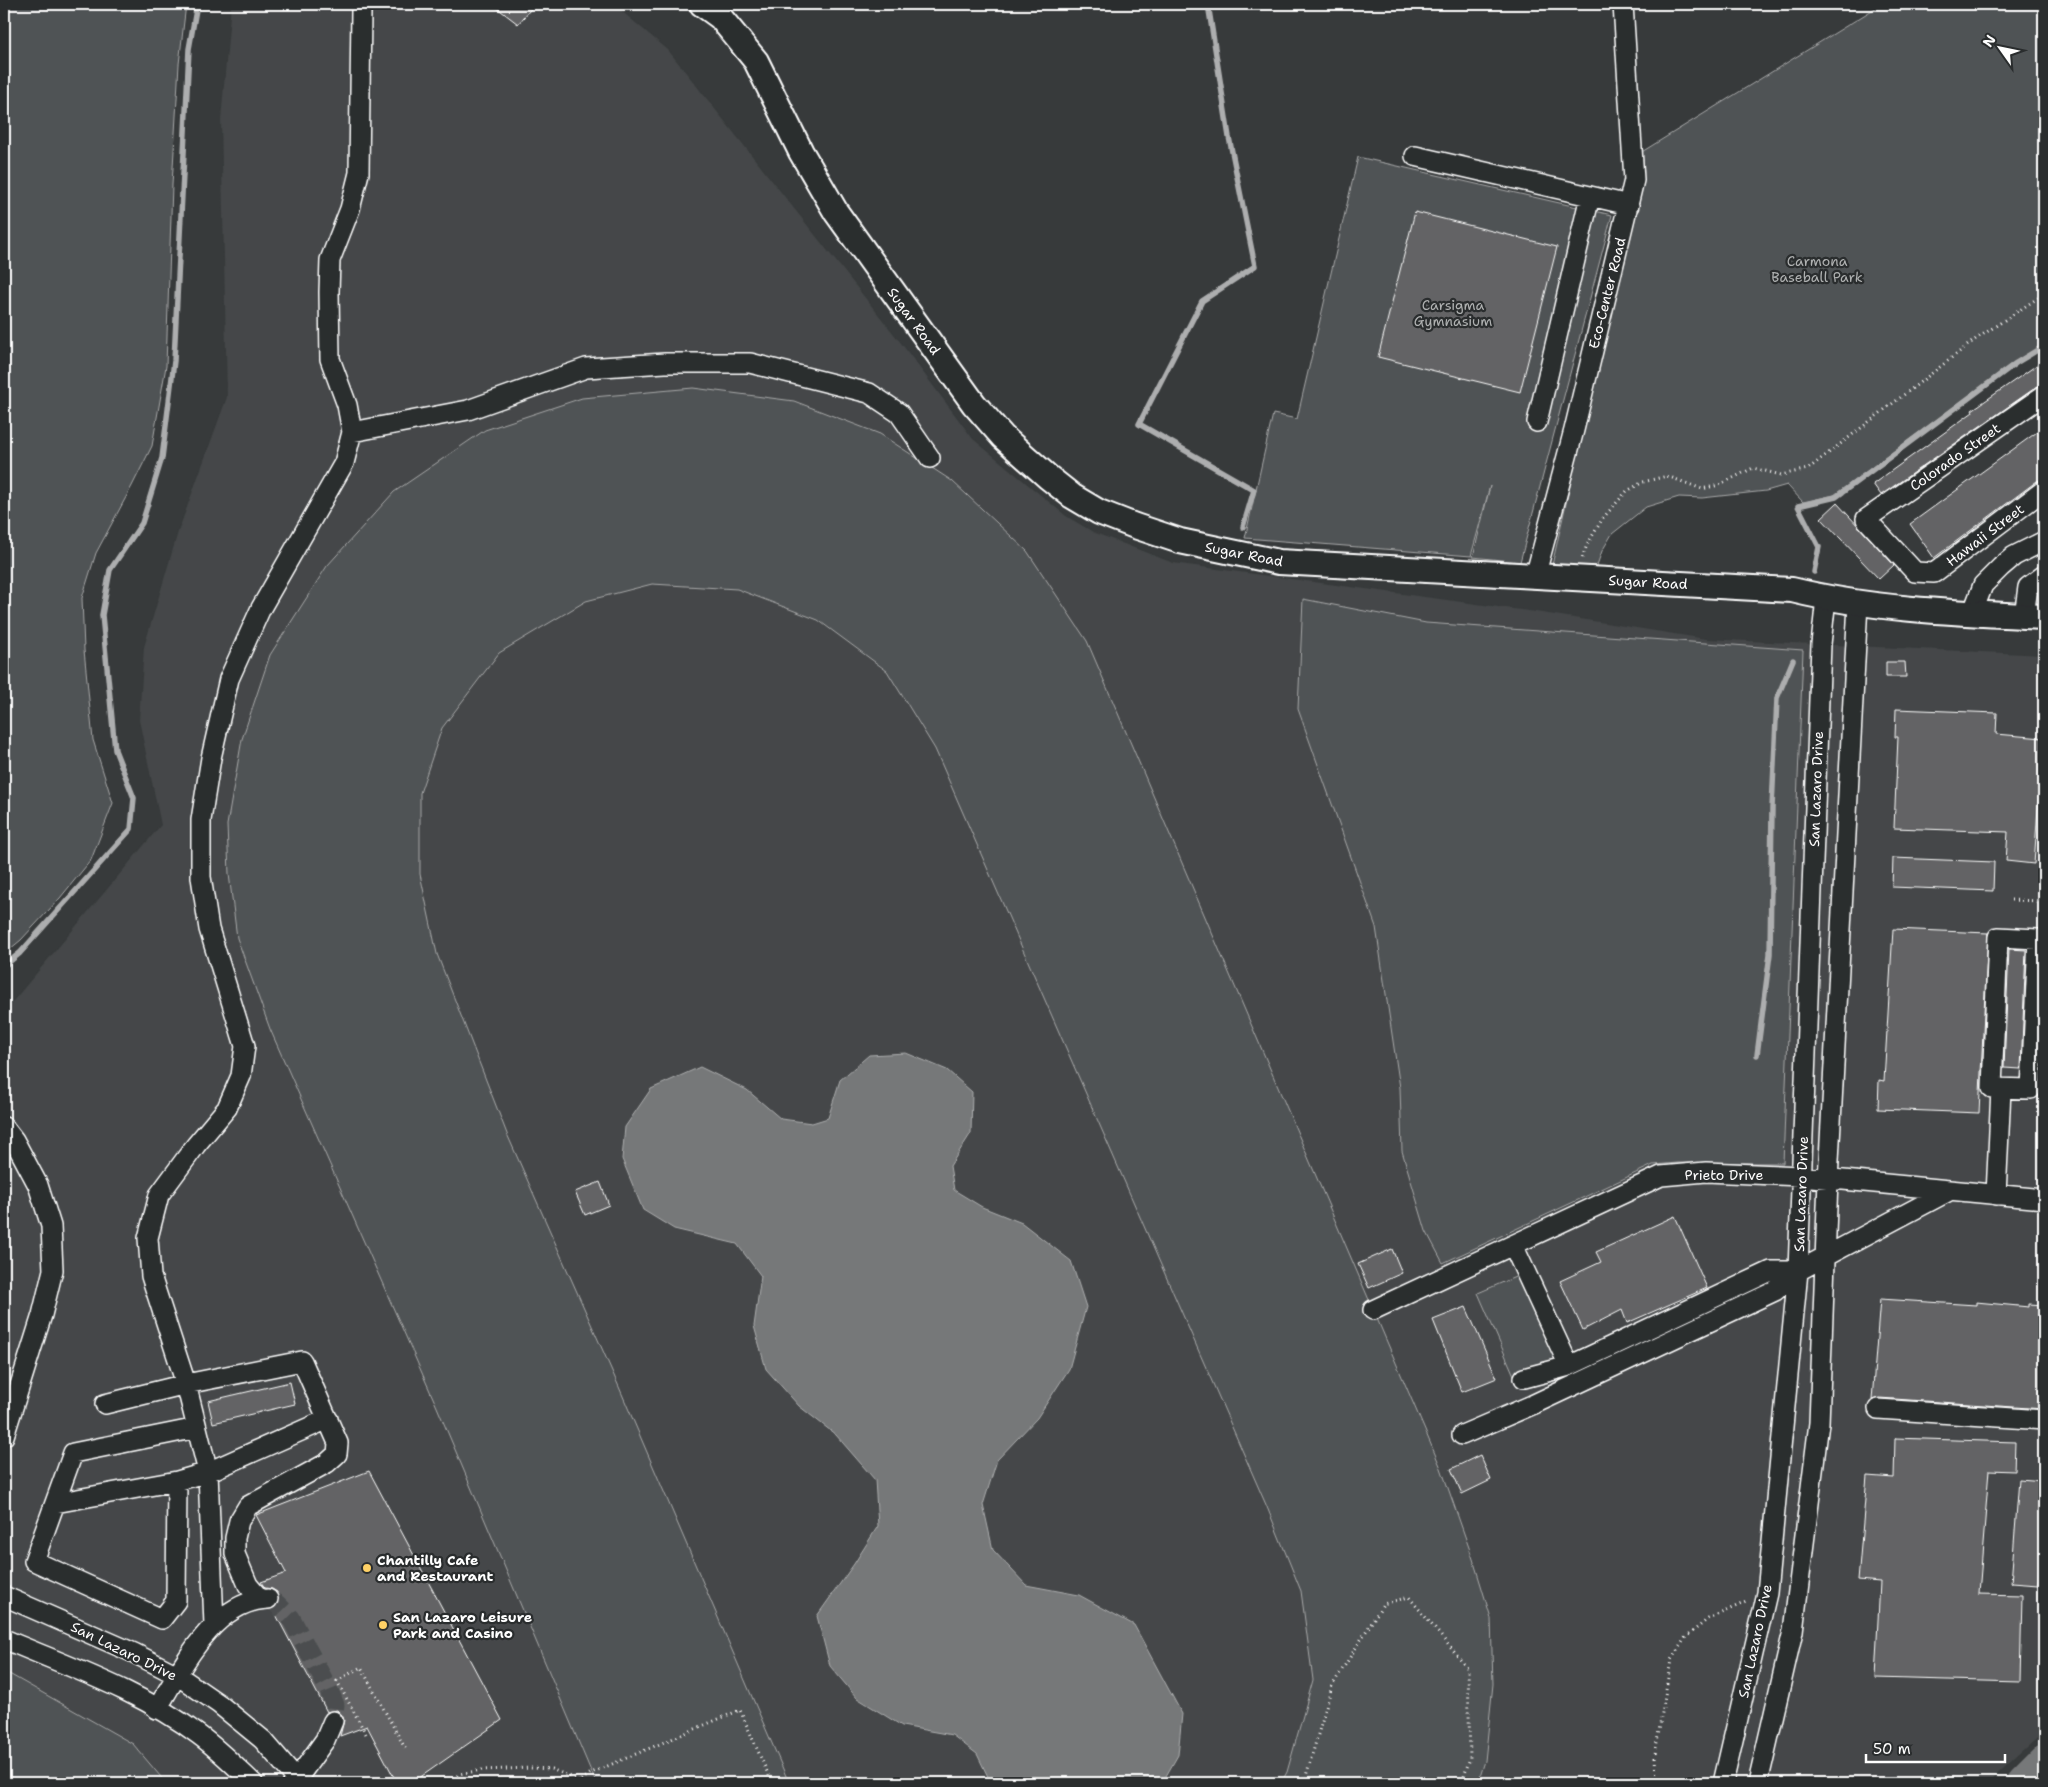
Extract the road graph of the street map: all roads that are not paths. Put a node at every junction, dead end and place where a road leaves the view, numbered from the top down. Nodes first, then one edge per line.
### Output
1 (363, 4) edge
2 (702, 4) edge
3 (1623, 4) edge
4 (1415, 156) dead end
5 (1590, 196) junction
6 (1628, 205) junction
7 (2044, 395) edge
8 (1537, 422) dead end
9 (352, 432) junction
10 (930, 458) dead end
11 (2044, 490) edge
12 (2042, 548) edge
13 (1924, 573) joint
14 (2044, 574) edge
15 (1536, 577) junction
16 (1826, 598) junction
17 (1858, 603) junction
18 (1972, 614) junction
19 (2034, 617) edge
20 (2001, 1088) junction
21 (4, 1127) edge
22 (1801, 1176) junction
23 (1828, 1180) junction
24 (1949, 1191) junction
25 (1996, 1195) junction
26 (2044, 1199) edge
27 (1513, 1245) junction
28 (1825, 1256) junction
29 (1798, 1271) junction
30 (1373, 1310) dead end
31 (1569, 1366) junction
32 (1524, 1378) dead end
33 (186, 1384) junction
34 (106, 1404) dead end
35 (1878, 1409) dead end
36 (328, 1419) junction
37 (2044, 1420) edge
38 (197, 1428) junction
39 (1462, 1435) dead end
40 (4, 1436) edge
41 (208, 1472) junction
42 (177, 1481) junction
43 (55, 1503) junction
44 (4, 1596) edge
45 (214, 1625) junction
46 (4, 1639) edge
47 (178, 1676) junction
48 (157, 1709) junction
49 (332, 1721) tunnel mouth
50 (297, 1782) edge
51 (253, 1783) edge
52 (1723, 1783) edge
53 (1758, 1783) edge

1 - 9 street
2 - 15 main road, Sugar Road
3 - 6 street, Eco-Center Road
4 - 5 street
5 - 6 street
5 - 8 street
6 - 15 street, Eco-Center Road
7 - 13 street, Colorado Street
9 - 10 street
9 - 33 street
11 - 13 street, Hawaii Street
12 - 18 street
14 - 19 street
15 - 16 main road, Sugar Road
16 - 17 main road, Sugar Road
16 - 22 street, San Lazaro Drive
17 - 18 main road, Sugar Road
17 - 23 street, San Lazaro Drive
18 - 19 main road, Sugar Road
20 - 20 street
20 - 25 street
21 - 40 street
22 - 23 street, Prieto Drive
22 - 27 street, Prieto Drive
22 - 29 street, San Lazaro Drive
23 - 24 street, Prieto Drive
23 - 28 street, San Lazaro Drive
24 - 25 street, Prieto Drive
24 - 28 street
25 - 26 street, Prieto Drive
27 - 30 street, Prieto Drive
27 - 31 street
28 - 29 street
28 - 53 street, San Lazaro Drive
29 - 31 street
29 - 39 street
29 - 52 street, San Lazaro Drive
31 - 32 street
33 - 34 street
33 - 36 street
33 - 38 street
35 - 37 street
36 - 41 street
36 - 45 street
38 - 41 street
38 - 43 street
41 - 42 street
41 - 45 street
42 - 43 street
42 - 43 street
44 - 47 street, San Lazaro Drive
45 - 47 street
46 - 48 street
47 - 48 street
47 - 50 street, San Lazaro Drive
48 - 51 street
49 - 50 street

